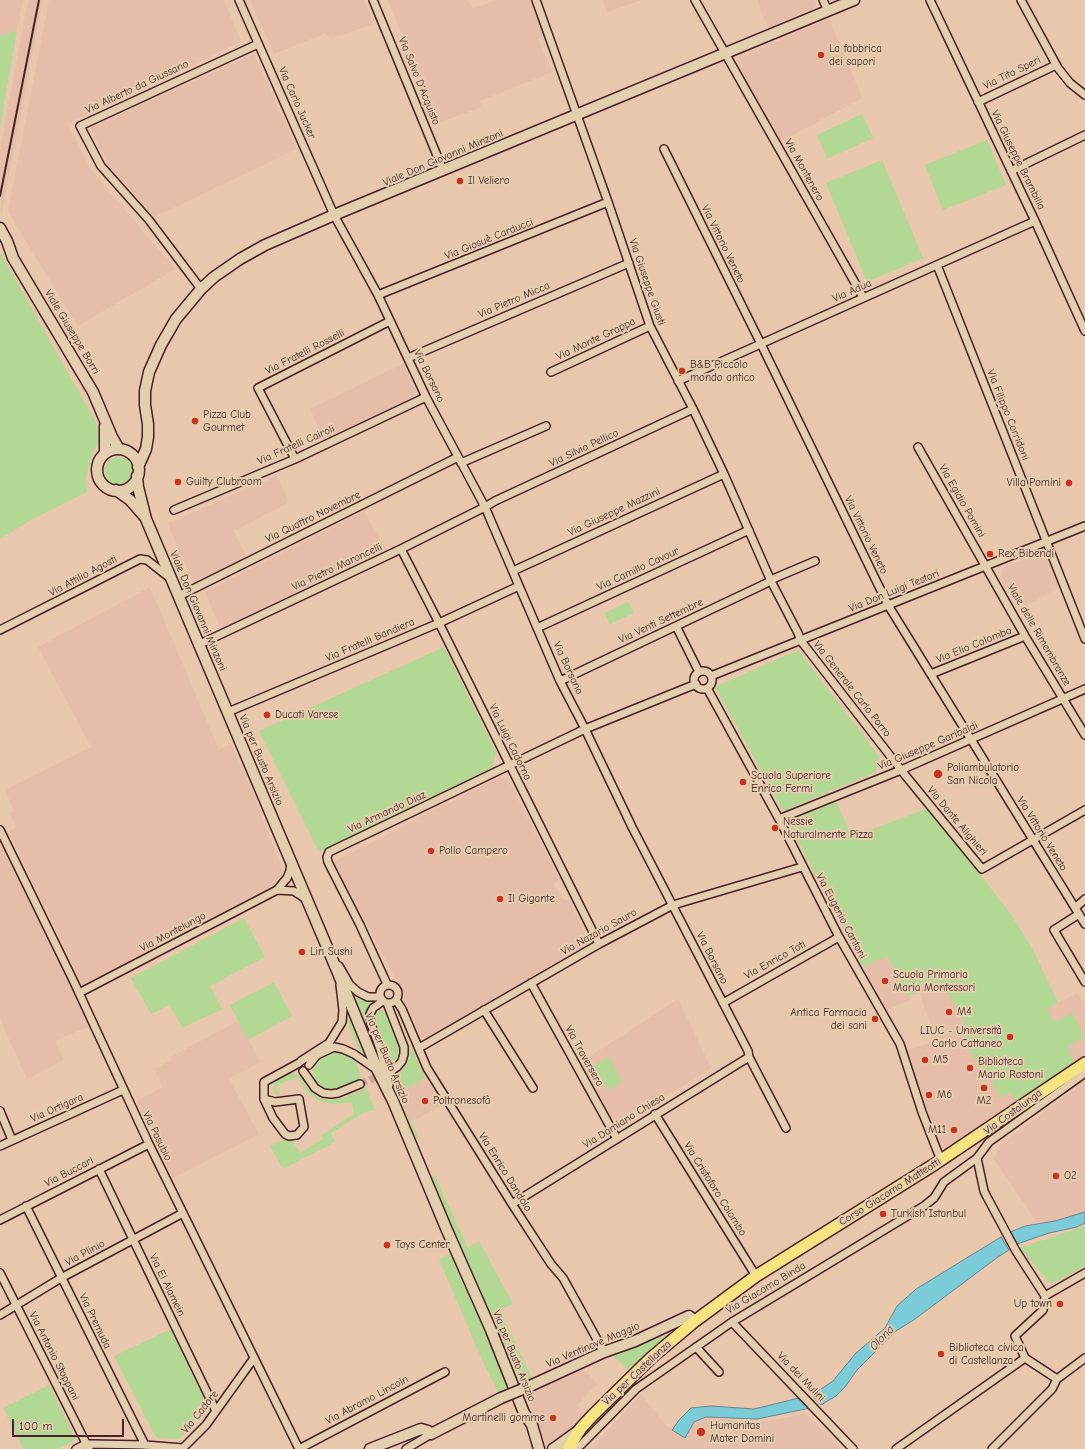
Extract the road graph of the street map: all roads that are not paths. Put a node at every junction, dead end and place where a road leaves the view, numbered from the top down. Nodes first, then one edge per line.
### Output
1 (239, 0) edge
2 (373, 0) edge
3 (536, 0) edge
4 (695, 0) edge
5 (823, 0) edge
6 (854, 0) edge
7 (930, 0) edge
8 (1021, 0) edge
9 (828, 11) junction
10 (258, 44) junction
11 (726, 54) junction
12 (1056, 65) junction
13 (1085, 95) edge
14 (978, 102) junction
15 (576, 115) junction
16 (1085, 135) edge
17 (664, 149) dead end
18 (443, 170) junction
19 (1011, 171) junction
20 (608, 202) junction
21 (334, 215) junction
22 (1035, 221) junction
23 (0, 228) edge
24 (0, 242) edge
25 (13, 258) junction
26 (629, 263) junction
27 (937, 265) junction
28 (201, 289) junction
29 (378, 295) junction
30 (863, 297) junction
31 (390, 321) junction
32 (650, 326) junction
33 (1085, 331) edge
34 (761, 344) junction
35 (408, 358) junction
36 (551, 372) dead end
37 (678, 381) junction
38 (426, 396) junction
39 (693, 409) junction
40 (105, 420) junction
41 (546, 426) dead end
42 (148, 437) junction
43 (918, 447) dead end
44 (119, 449) junction
45 (105, 453) junction
46 (130, 453) junction
47 (295, 458) junction
48 (459, 460) junction
49 (138, 471) junction
50 (724, 474) junction
51 (116, 490) junction
52 (485, 507) junction
53 (174, 510) dead end
54 (146, 519) junction
55 (1085, 526) edge
56 (749, 530) junction
57 (1047, 540) junction
58 (401, 549) junction
59 (815, 561) dead end
60 (986, 566) junction
61 (513, 571) junction
62 (172, 580) junction
63 (771, 581) junction
64 (519, 586) junction
65 (179, 596) junction
66 (888, 605) junction
67 (439, 623) junction
68 (676, 626) junction
69 (537, 628) junction
70 (0, 630) edge
71 (1025, 636) junction
72 (1085, 639) edge
73 (801, 641) junction
74 (198, 644) junction
75 (700, 672) junction
76 (931, 674) junction
77 (711, 676) junction
78 (560, 681) junction
79 (696, 684) junction
80 (707, 688) junction
81 (1085, 689) edge
82 (1063, 698) junction
83 (228, 712) junction
84 (585, 729) junction
85 (1085, 735) edge
86 (972, 740) junction
87 (509, 766) junction
88 (901, 770) junction
89 (1085, 810) edge
90 (778, 819) junction
91 (0, 830) edge
92 (1033, 841) junction
93 (291, 861) junction
94 (802, 867) junction
95 (277, 890) junction
96 (307, 899) junction
97 (1085, 899) edge
98 (673, 905) junction
99 (1077, 911) junction
100 (1085, 924) edge
101 (839, 937) junction
102 (325, 943) junction
103 (599, 944) junction
104 (338, 973) junction
105 (1085, 982) edge
106 (531, 983) junction
107 (387, 984) junction
108 (79, 994) junction
109 (383, 1000) junction
110 (396, 1000) junction
111 (723, 1003) junction
112 (484, 1010) junction
113 (419, 1048) junction
114 (749, 1057) junction
115 (1085, 1063) edge
116 (303, 1066) junction
117 (378, 1071) junction
118 (390, 1072) tunnel mouth
119 (1085, 1073) edge
120 (360, 1084) tunnel mouth
121 (533, 1088) dead end
122 (123, 1090) junction
123 (264, 1099) junction
124 (393, 1101) junction
125 (0, 1112) edge
126 (655, 1114) junction
127 (786, 1128) dead end
128 (617, 1139) junction
129 (12, 1140) junction
130 (149, 1144) junction
131 (0, 1146) edge
132 (977, 1158) junction
133 (942, 1159) junction
134 (99, 1169) junction
135 (512, 1204) junction
136 (26, 1206) junction
137 (183, 1213) junction
138 (0, 1220) edge
139 (133, 1240) junction
140 (0, 1273) edge
141 (1085, 1273) edge
142 (756, 1276) junction
143 (61, 1278) junction
144 (1046, 1296) junction
145 (17, 1306) junction
146 (0, 1314) edge
147 (695, 1321) junction
148 (732, 1322) junction
149 (696, 1347) junction
150 (604, 1352) junction
151 (254, 1358) junction
152 (1025, 1358) junction
153 (1083, 1363) edge
154 (445, 1372) dead end
155 (719, 1372) dead end
156 (1057, 1379) junction
157 (216, 1411) junction
158 (581, 1428) junction
159 (431, 1434) junction
160 (145, 1445) junction
161 (87, 1446) edge
162 (76, 1449) edge
163 (183, 1449) edge
164 (299, 1449) edge
165 (370, 1449) edge
166 (406, 1449) edge
167 (538, 1449) edge
168 (552, 1449) edge
169 (568, 1449) edge
170 (575, 1449) edge
171 (853, 1449) edge
172 (896, 1449) edge
173 (992, 1449) edge

1 - 10 street, Via Carlo Jucker
2 - 18 street, Via Salvo D'Acquisto
3 - 15 street, Via Giuseppe Giusti
4 - 11 street, Via Montenero
5 - 9 street
6 - 9 main road, Viale Don Giovanni Minzoni
7 - 14 street, Via Giuseppe Brambilla
8 - 12 street
9 - 11 main road, Viale Don Giovanni Minzoni
10 - 21 street, Via Carlo Jucker
10 - 28 street, Via Alberto da Giussano
11 - 15 main road, Viale Don Giovanni Minzoni
11 - 30 street, Via Montenero
12 - 13 street
12 - 14 street, Via Tito Speri
14 - 19 street, Via Giuseppe Brambilla
15 - 18 main road, Viale Don Giovanni Minzoni
15 - 20 street, Via Giuseppe Giusti
16 - 19 street
17 - 34 street, Via Vittorio Veneto
18 - 21 main road, Viale Don Giovanni Minzoni
19 - 22 street, Via Giuseppe Brambilla
20 - 26 street, Via Giuseppe Giusti
20 - 29 street, Via Giosuè Carducci
21 - 28 main road, Viale Don Giovanni Minzoni
21 - 29 street, Via Borsano
22 - 27 street, Via Adua
22 - 33 street, Via Giuseppe Brambilla
23 - 25 main road, Viale Giuseppe Borri
24 - 25 main road, Viale Giuseppe Borri
25 - 40 main road, Viale Giuseppe Borri
26 - 32 street, Via Giuseppe Giusti
26 - 35 street, Via Pietro Micca
27 - 30 street, Via Adua
27 - 57 street, Via Filippo Corridoni
28 - 42 main road, Viale Don Giovanni Minzoni
29 - 31 street, Via Borsano
30 - 34 street, Via Adua
31 - 35 street, Via Borsano
31 - 47 street, Via Fratelli Rosselli
32 - 36 street, Via Monte Grappa
32 - 37 street, Via Giuseppe Giusti
34 - 37 street, Via Adua
34 - 66 street, Via Vittorio Veneto
35 - 38 street, Via Borsano
37 - 39 street, Via Giuseppe Giusti
38 - 47 street, Via Fratelli Cairoli
38 - 48 street, Via Borsano
39 - 50 street, Via Giuseppe Giusti
39 - 52 street, Via Silvio Pellico
40 - 44 main road, Viale Giuseppe Borri
40 - 45 main road, Viale Giuseppe Borri
41 - 48 street, Via Quattro Novembre
42 - 46 main road
42 - 49 main road, Viale Don Giovanni Minzoni
43 - 60 street, Via Egidio Pomini
44 - 45 main road
44 - 46 main road
45 - 51 main road
46 - 49 main road
47 - 53 street, Via Fratelli Cairoli
48 - 52 street, Via Borsano
48 - 65 street, Via Quattro Novembre
49 - 51 main road
49 - 54 main road, Viale Don Giovanni Minzoni
50 - 56 street, Via Giuseppe Giusti
50 - 61 street, Via Giuseppe Mazzini
51 - 54 main road, Viale Don Giovanni Minzoni
52 - 58 street, Via Pietro Maroncelli
52 - 61 street, Via Borsano
54 - 62 main road, Viale Don Giovanni Minzoni
55 - 57 street, Via Don Luigi Testori
56 - 63 street, Via Giuseppe Giusti
56 - 69 street, Via Camillo Cavour
57 - 60 street, Via Don Luigi Testori
57 - 72 street, Via Filippo Corridoni
58 - 67 street, Via Luigi Cadorna
58 - 74 street, Via Pietro Maroncelli
59 - 63 street
60 - 66 street, Via Don Luigi Testori
60 - 71 street, Viale delle Rimembranze
61 - 64 street, Via Borsano
62 - 65 main road, Viale Don Giovanni Minzoni
62 - 70 street, Via Attilio Agosti
63 - 68 street, Via Venti Settembre
63 - 73 street, Via Giuseppe Giusti
64 - 67 street, Via Fratelli Bandiera
64 - 69 street, Via Borsano
65 - 74 main road, Viale Don Giovanni Minzoni
66 - 73 street, Via Don Luigi Testori
66 - 76 street, Via Vittorio Veneto
67 - 83 street, Via Fratelli Bandiera
67 - 87 street, Via Luigi Cadorna
68 - 75 street
68 - 78 street, Via Venti Settembre
69 - 78 street, Via Borsano
71 - 76 street, Via Elio Colombo
71 - 82 street, Viale delle Rimembranze
73 - 77 street, Via Don Luigi Testori
73 - 88 street, Via Generale Carlo Porro
74 - 83 main road, Viale Don Giovanni Minzoni
75 - 77 street
75 - 79 street
76 - 86 street, Via Vittorio Veneto
77 - 80 street
78 - 84 street, Via Borsano
79 - 80 street
79 - 84 street
80 - 90 street, Via Eugenio Cantoni
81 - 82 street, Via Giuseppe Garibaldi
82 - 85 street, Viale delle Rimembranze
82 - 86 street, Via Giuseppe Garibaldi
83 - 93 main road, Via per Busto Arsizio
84 - 87 street, Via Armando Diaz
84 - 98 street, Via Borsano
86 - 88 street, Via Giuseppe Garibaldi
86 - 92 street, Via Vittorio Veneto
87 - 103 street, Via Luigi Cadorna
87 - 107 street, Via Armando Diaz
88 - 90 street, Via Giuseppe Garibaldi
88 - 92 street, Via Dante Alighieri
89 - 92 street, Via Dante Alighieri
90 - 94 street, Via Eugenio Cantoni
91 - 108 street, Via Pasubio
92 - 99 street, Via Vittorio Veneto
93 - 95 street, Via Montelungo
93 - 96 main road, Via per Busto Arsizio
94 - 98 street, Via Nazario Sauro
94 - 101 street, Via Eugenio Cantoni
95 - 96 street
95 - 108 street, Via Montelungo
96 - 102 main road, Via per Busto Arsizio
97 - 99 street
98 - 103 street, Via Nazario Sauro
98 - 111 street, Via Borsano
99 - 100 street, Via Vittorio Veneto
99 - 105 street
101 - 111 street, Via Enrico Toti
101 - 133 street, Via Eugenio Cantoni
102 - 104 main road, Via per Busto Arsizio
102 - 109 street
103 - 106 street, Via Nazario Sauro
104 - 116 street
104 - 117 main road, Via per Busto Arsizio
106 - 112 street, Via Nazario Sauro
106 - 128 street, Via Traversera
107 - 109 street
107 - 110 street, Via Enrico Dandolo
108 - 122 street, Via Pasubio
109 - 110 street
109 - 118 street
109 - 124 street
110 - 113 street, Via Enrico Dandolo
111 - 114 street, Via Borsano
112 - 113 street, Via Nazario Sauro
112 - 121 street
113 - 135 street, Via Enrico Dandolo
114 - 126 street, Via Damiano Chiesa
114 - 127 street, Via Borsano
115 - 133 main road, Corso Giacomo Matteotti
116 - 117 street
116 - 120 street
116 - 123 street
117 - 124 main road, Via per Busto Arsizio
119 - 132 street, Via Costalunga
122 - 129 street, Via Ortigara
122 - 130 street, Via Pasubio
123 - 123 street
124 - 167 main road, Via per Busto Arsizio
125 - 129 street
126 - 128 street, Via Damiano Chiesa
126 - 142 street, Via Cristoforo Colombo
128 - 135 street, Via Damiano Chiesa
129 - 131 street, Via Ortigara
130 - 134 street, Via Buccari
130 - 137 street, Via Pasubio
132 - 144 street
132 - 148 street, Via Giacomo Binda
133 - 142 main road, Corso Giacomo Matteotti
134 - 136 street, Via Buccari
134 - 139 street, Via El Alamein
135 - 150 street, Via Enrico Dandolo
136 - 138 street, Via Buccari
136 - 143 street, Via Premuda
137 - 139 street, Via Plinio
137 - 151 street, Via Pasubio
139 - 143 street, Via Plinio
139 - 157 street, Via El Alamein
140 - 145 street, Via Antonio Stoppani
141 - 144 street
142 - 147 main road, Corso Giacomo Matteotti
143 - 145 street, Via Plinio
143 - 160 street, Via Premuda
144 - 152 street
145 - 146 street, Via Plinio
145 - 161 street, Via Antonio Stoppani
147 - 150 main road, Via Ventinove Maggio
147 - 158 main road, Via per Castellanza
148 - 149 street, Via Giacomo Binda
148 - 171 street, Via dei Mulini
149 - 155 street
149 - 170 street, Via Giacomo Binda
150 - 159 main road, Via Ventinove Maggio, bridge
151 - 157 street, Via Cadore
151 - 164 street, Via Pasubio
152 - 156 street
152 - 172 street
153 - 156 street
154 - 164 street, Via Abramo Lincoln
156 - 173 street
157 - 163 street, Via Cadore
158 - 168 main road, Via per Castellanza
158 - 169 main road, Via per Castellanza
159 - 165 main road
159 - 166 street
160 - 161 street, Via Cadore
160 - 163 street, Via Cadore
161 - 162 street, Via Cadore

